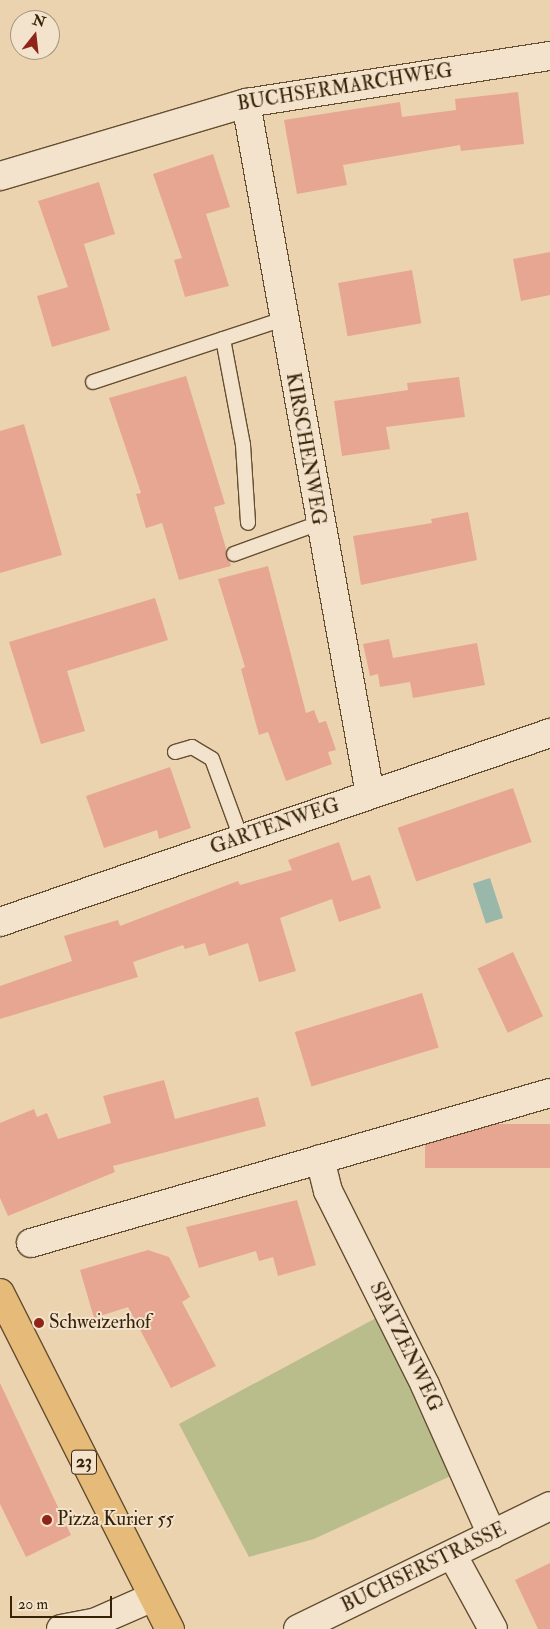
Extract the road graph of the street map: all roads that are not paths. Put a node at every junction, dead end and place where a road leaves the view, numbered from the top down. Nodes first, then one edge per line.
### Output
1 (550, 56) edge
2 (246, 103) junction
3 (0, 176) edge
4 (282, 320) junction
5 (222, 339) junction
6 (92, 382) dead end
7 (248, 523) dead end
8 (319, 523) junction
9 (234, 554) dead end
10 (550, 733) edge
11 (175, 752) dead end
12 (370, 794) junction
13 (241, 838) junction
14 (0, 922) edge
15 (550, 1093) edge
16 (320, 1159) junction
17 (31, 1243) dead end
18 (0, 1293) edge
19 (550, 1506) edge
20 (492, 1535) junction
21 (453, 1556) junction
22 (153, 1597) junction
23 (61, 1629) edge
24 (170, 1629) edge
25 (298, 1629) edge
26 (493, 1629) edge

1 - 2 street, BUCHSERMARCHWEG
2 - 3 street, BUCHSERMARCHWEG
2 - 4 street, KIRSCHENWEG
4 - 5 lane
4 - 8 street, KIRSCHENWEG
5 - 6 lane
5 - 7 lane
8 - 9 lane
8 - 12 street, KIRSCHENWEG
10 - 12 street, GARTENWEG
11 - 13 lane
12 - 13 street, GARTENWEG
13 - 14 street, GARTENWEG
15 - 16 street
16 - 17 street
16 - 20 street, SPATZENWEG
18 - 22 main road, 23
19 - 20 street, BUCHSERSTRASSE
20 - 21 street, BUCHSERSTRASSE
21 - 25 street, BUCHSERSTRASSE
21 - 26 street
22 - 23 street
22 - 24 main road, 23

